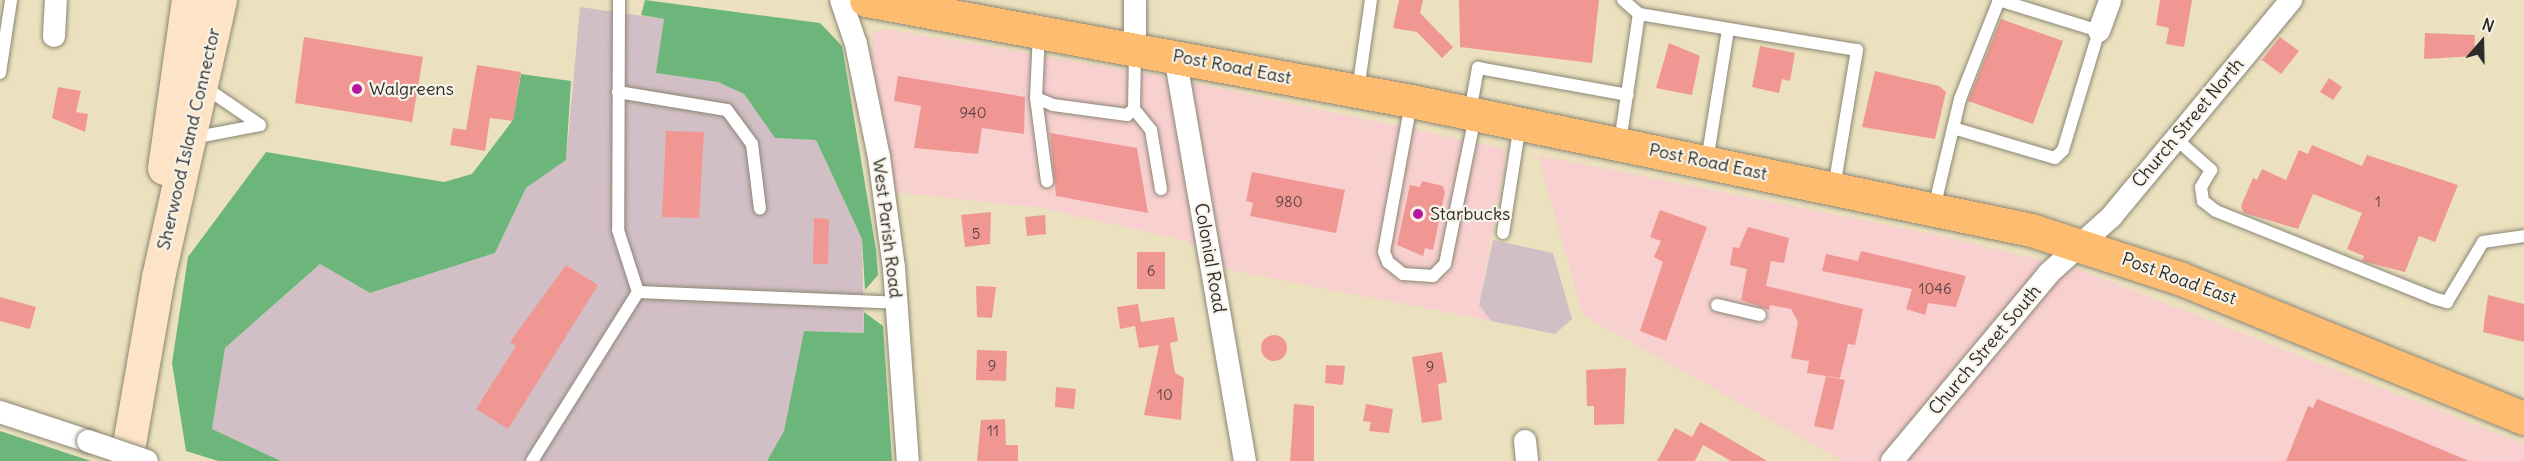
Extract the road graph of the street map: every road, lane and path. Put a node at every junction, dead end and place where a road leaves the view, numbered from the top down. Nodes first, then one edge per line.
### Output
1 (11, 0) edge
2 (56, 0) edge
3 (188, 0) edge
4 (220, 0) edge
5 (619, 0) edge
6 (841, 0) edge
7 (866, 0) edge
8 (1135, 0) edge
9 (1371, 0) edge
10 (1623, 0) edge
11 (1999, 0) edge
12 (2110, 0) edge
13 (2291, 0) edge
14 (941, 6) edge
15 (1639, 14) junction
16 (1039, 30) junction
17 (1728, 30) junction
18 (2099, 31) junction
19 (4, 36) edge
20 (54, 36) dead end
21 (1135, 48) junction
22 (1175, 56) junction
23 (0, 73) edge
24 (202, 85) junction
25 (1358, 91) junction
26 (618, 92) junction
27 (1628, 95) junction
28 (1036, 98) junction
29 (1411, 101) junction
30 (1134, 109) junction
31 (1473, 114) junction
32 (1520, 124) junction
33 (1953, 128) junction
34 (2174, 137) junction
35 (191, 138) junction
36 (1620, 144) junction
37 (1707, 161) junction
38 (1047, 181) dead end
39 (1834, 187) junction
40 (1161, 189) dead end
41 (1934, 208) junction
42 (760, 209) dead end
43 (1503, 233) dead end
44 (2524, 236) edge
45 (2083, 244) junction
46 (158, 277) junction
47 (638, 292) junction
48 (897, 303) junction
49 (1717, 305) dead end
50 (1760, 315) dead end
51 (0, 412) edge
52 (2524, 418) edge
53 (126, 461) edge
54 (147, 461) edge
55 (532, 461) edge
56 (908, 461) edge
57 (1245, 461) edge
58 (1892, 461) edge

1 - 19 lane
2 - 20 street
3 - 46 main road, Sherwood Island Connector
4 - 24 main road, Sherwood Island Connector
5 - 26 lane
6 - 48 street, West Parish Road
7 - 14 main road, Post Road East
8 - 21 street
9 - 25 lane
10 - 15 lane
11 - 18 lane
11 - 33 lane
12 - 18 street
13 - 34 street, Church Street North
14 - 16 main road, Post Road East
15 - 17 lane
15 - 27 lane
16 - 21 main road, Post Road East
16 - 28 lane
17 - 37 lane
17 - 39 lane
18 - 33 lane
19 - 23 lane
21 - 22 main road, Post Road East
21 - 30 lane
22 - 25 main road, Post Road East
22 - 57 street, Colonial Road
24 - 35 main road, Sherwood Island Connector
24 - 35 lane
25 - 29 main road, Post Road East
26 - 42 lane
26 - 47 lane
27 - 31 lane
27 - 36 lane
28 - 30 lane
28 - 38 lane
29 - 31 main road, Post Road East
29 - 31 lane
30 - 40 lane
31 - 32 main road, Post Road East
32 - 36 main road, Post Road East
32 - 43 lane
33 - 41 lane
34 - 44 lane
34 - 45 street, Church Street North
35 - 46 main road, Sherwood Island Connector
36 - 37 main road, Post Road East
37 - 39 main road, Post Road East
39 - 41 main road, Post Road East
41 - 45 main road, Post Road East
45 - 52 main road, Post Road East
45 - 58 street, Church Street South
46 - 53 main road, Sherwood Island Connector
47 - 48 lane
47 - 55 lane
48 - 56 street, West Parish Road
49 - 50 lane
51 - 54 street, bridge

